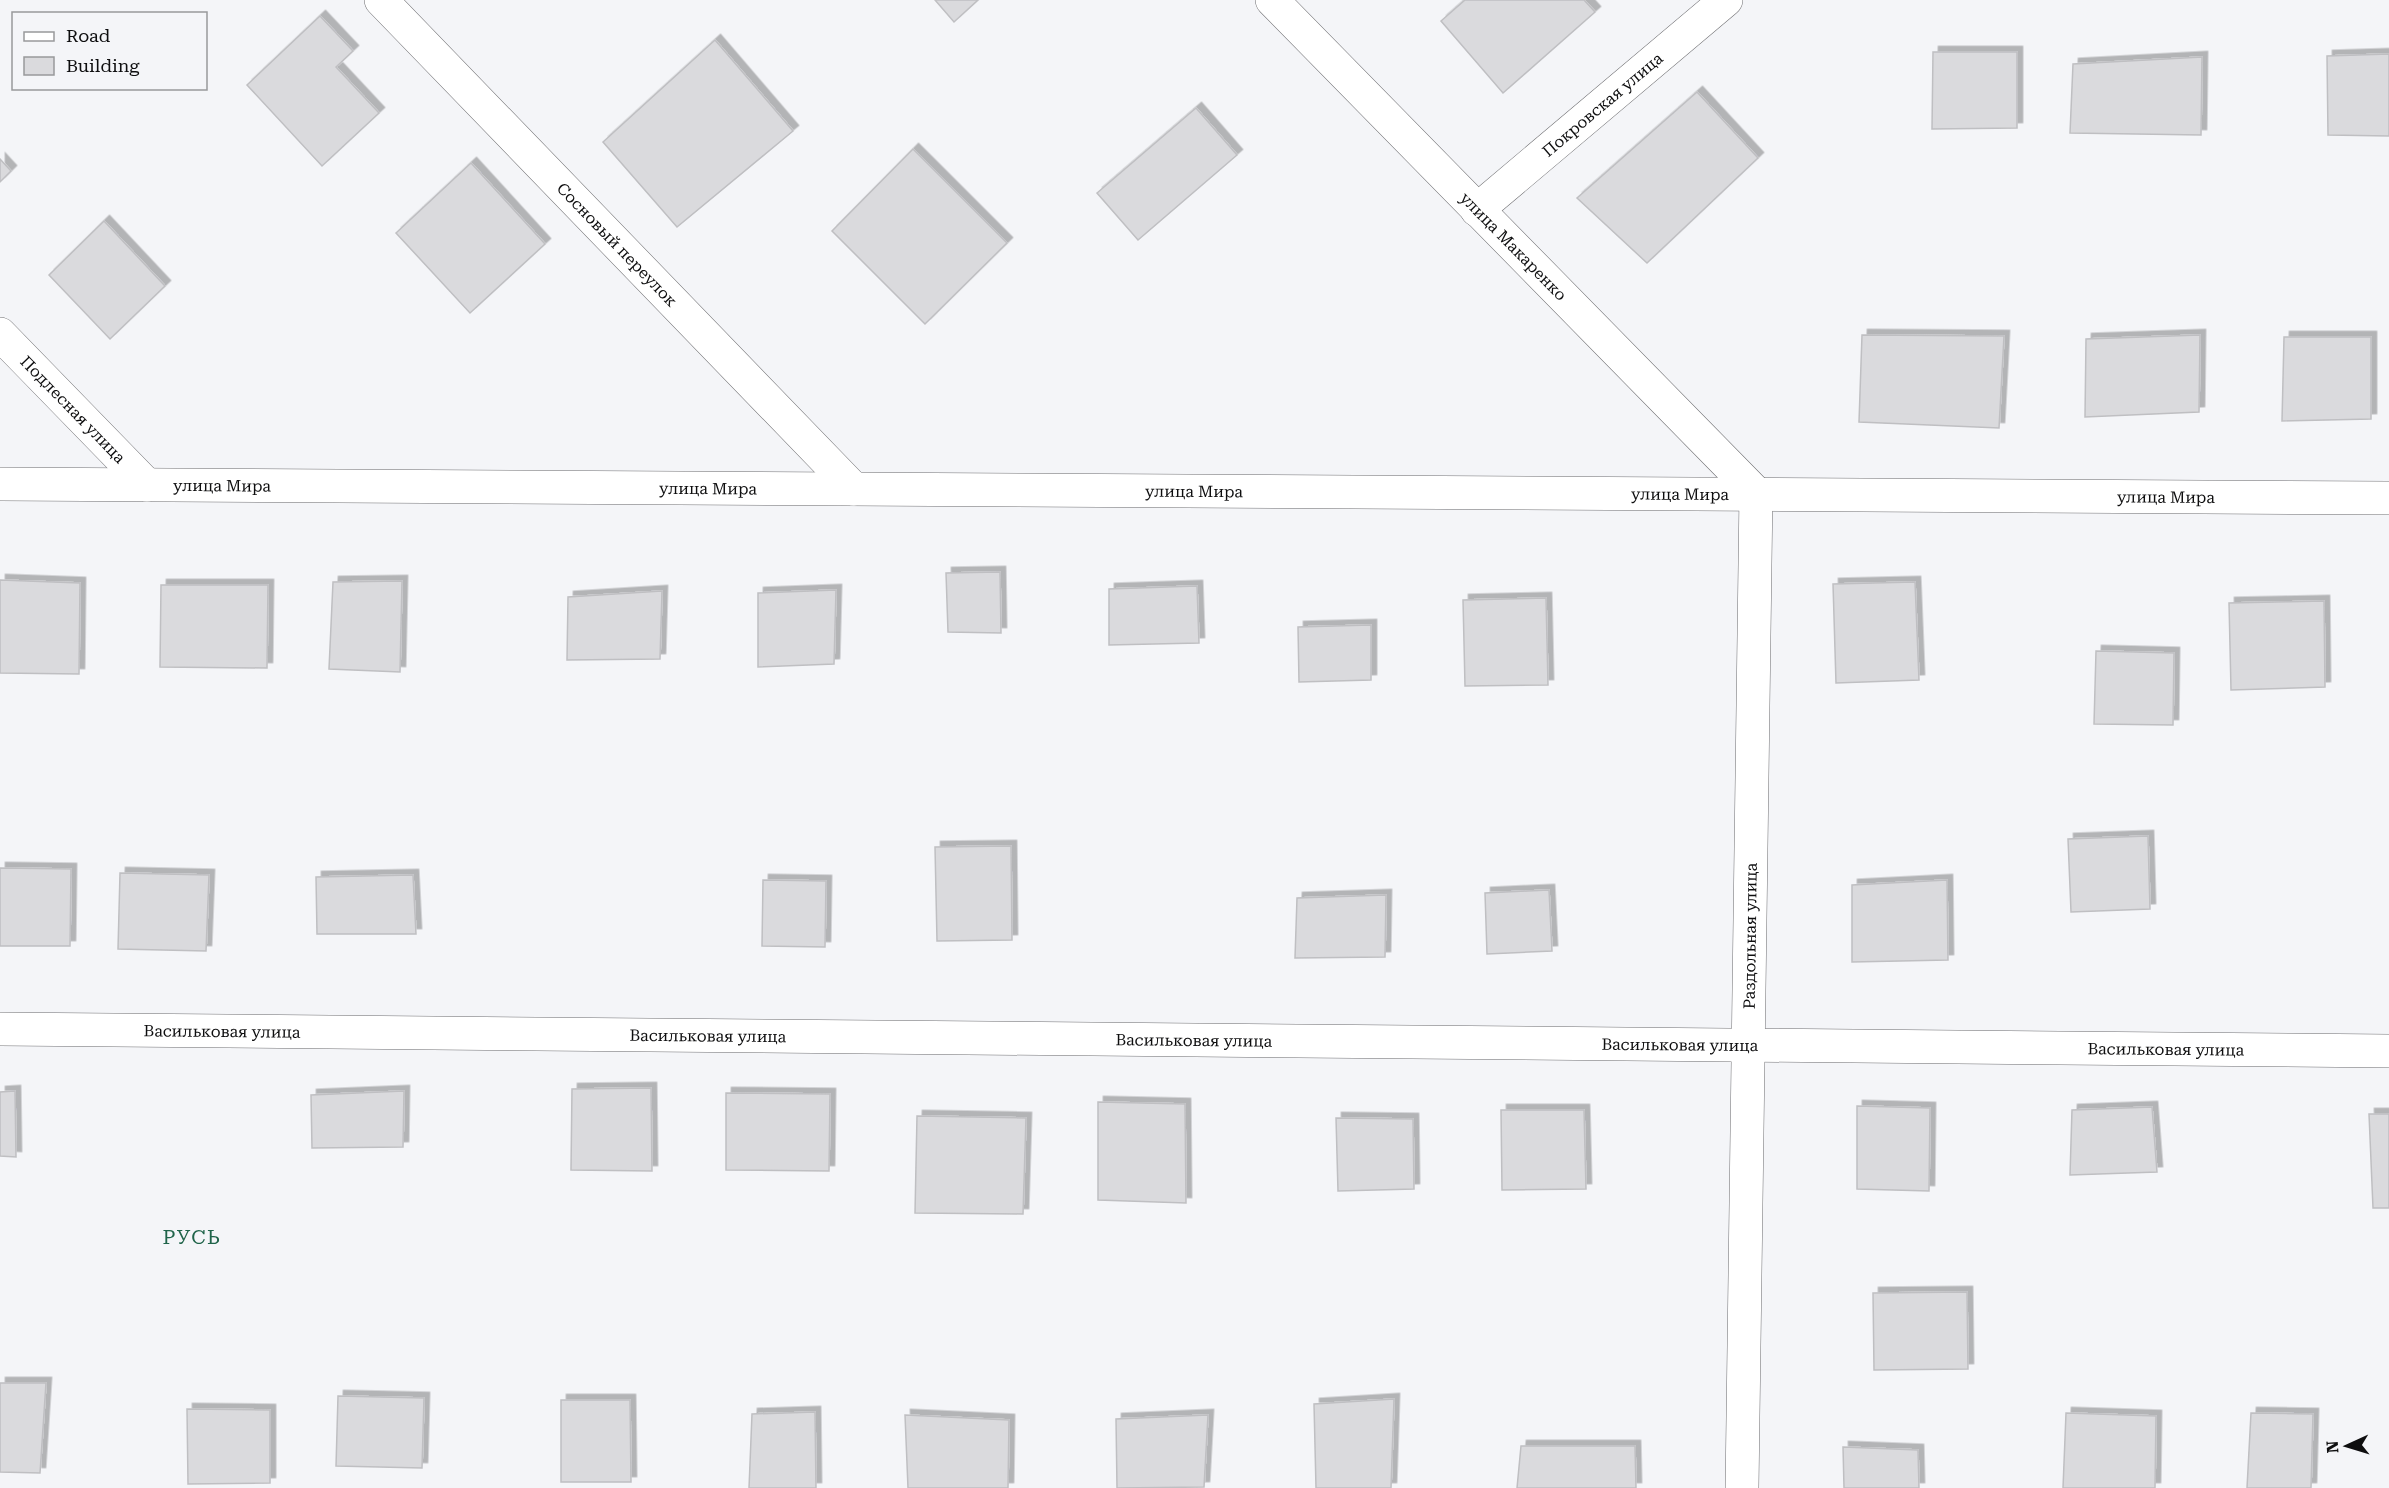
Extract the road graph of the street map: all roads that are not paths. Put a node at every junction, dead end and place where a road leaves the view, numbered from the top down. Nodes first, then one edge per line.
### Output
1 (381, 0) edge
2 (1272, 0) edge
3 (1726, 0) edge
4 (1477, 210) junction
5 (0, 334) edge
6 (0, 484) edge
7 (147, 485) junction
8 (854, 489) junction
9 (1756, 493) junction
10 (2389, 498) edge
11 (0, 1029) edge
12 (1748, 1045) junction
13 (2389, 1051) edge
14 (1742, 1488) edge

1 - 8 street, Сосновый переулок
2 - 4 street, улица Макаренко
3 - 4 street, Покровская улица
4 - 9 street, улица Макаренко
5 - 7 street, Подлесная улица
6 - 7 street, улица Мира
7 - 8 street, улица Мира
8 - 9 street, улица Мира
9 - 10 street, улица Мира
9 - 12 street, Раздольная улица
11 - 12 street, Васильковая улица
12 - 13 street, Васильковая улица
12 - 14 street, Раздольная улица

